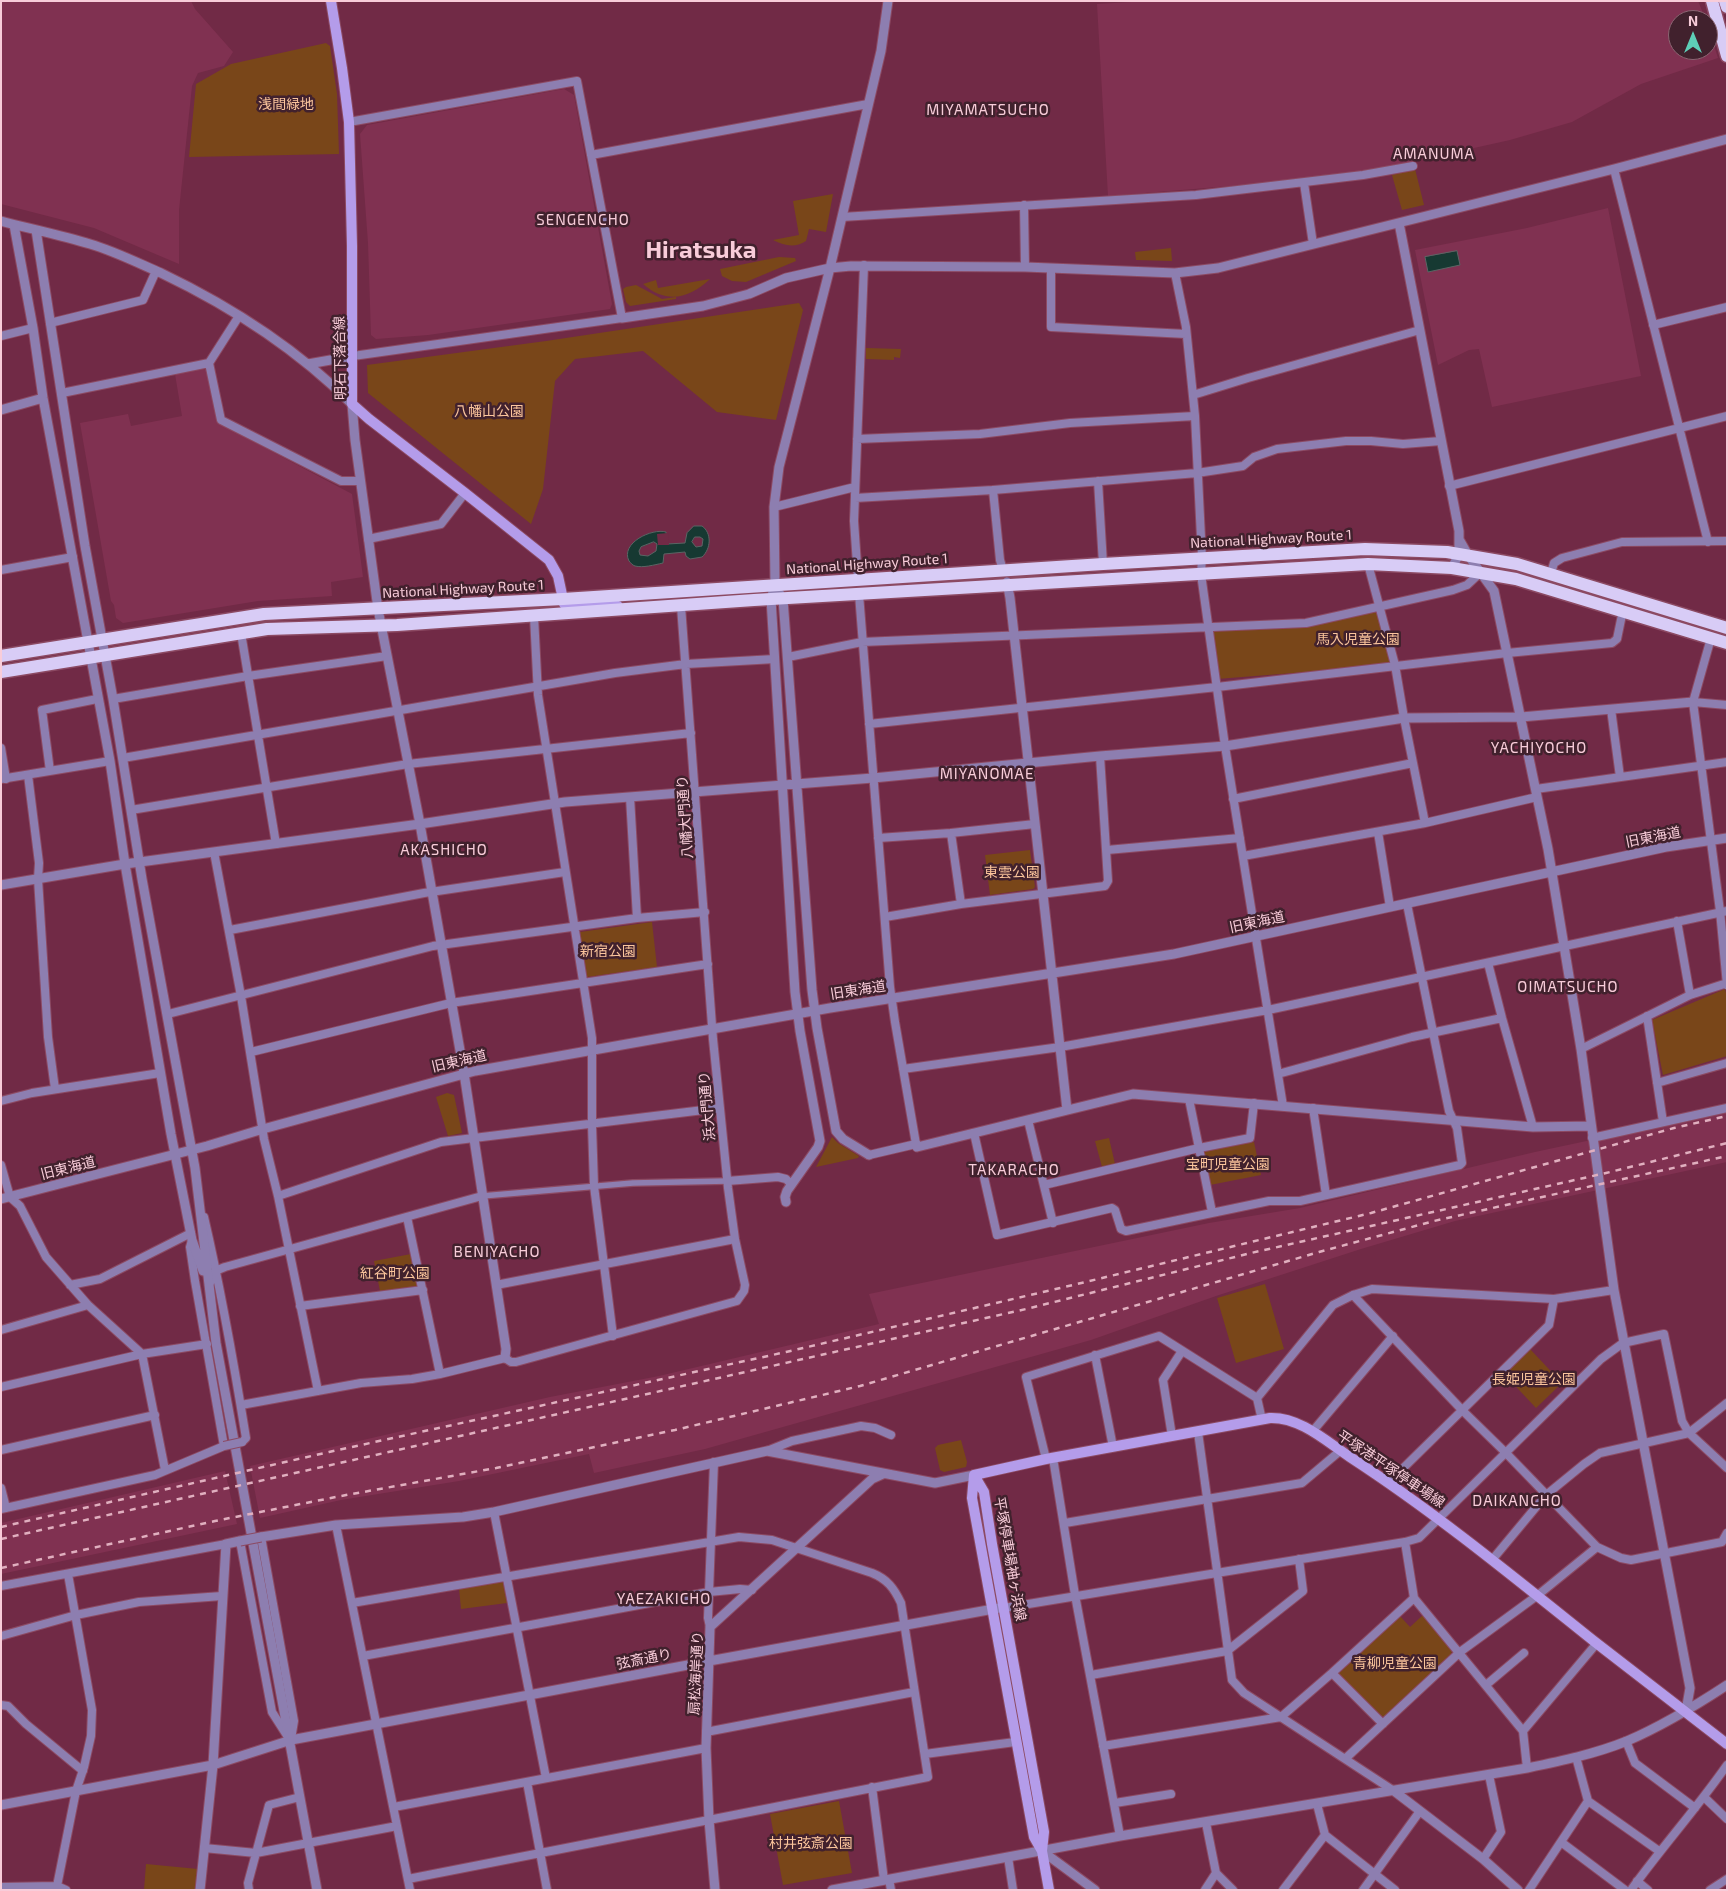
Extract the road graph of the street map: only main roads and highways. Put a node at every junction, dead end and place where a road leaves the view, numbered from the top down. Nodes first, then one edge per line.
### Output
1 (331, 1) edge
2 (1712, 1) edge
3 (1725, 1) edge
4 (1727, 7) edge
5 (1727, 56) edge
6 (1490, 570) junction
7 (563, 599) junction
8 (491, 603) junction
9 (639, 608) junction
10 (534, 616) junction
11 (1727, 628) edge
12 (1727, 643) edge
13 (1, 656) edge
14 (1, 672) edge
15 (974, 1475) junction
16 (1727, 1744) edge
17 (1042, 1851) junction
18 (1049, 1890) edge

1 - 7 main road, 明石下落合線
2 - 5 highway
3 - 4 highway
6 - 7 highway, National Highway Route 1
6 - 9 highway, National Highway Route 1
6 - 11 highway, National Highway Route 1
6 - 12 highway, National Highway Route 1
7 - 8 highway, National Highway Route 1
7 - 9 main road
8 - 10 highway
8 - 13 highway, National Highway Route 1
9 - 10 highway, National Highway Route 1
10 - 14 highway, National Highway Route 1
15 - 16 main road, 平塚港平塚停車場線
15 - 17 main road, 平塚停車場袖ヶ浜線
15 - 17 main road, 平塚停車場袖ヶ浜線
17 - 18 main road, 平塚停車場袖ヶ浜線

